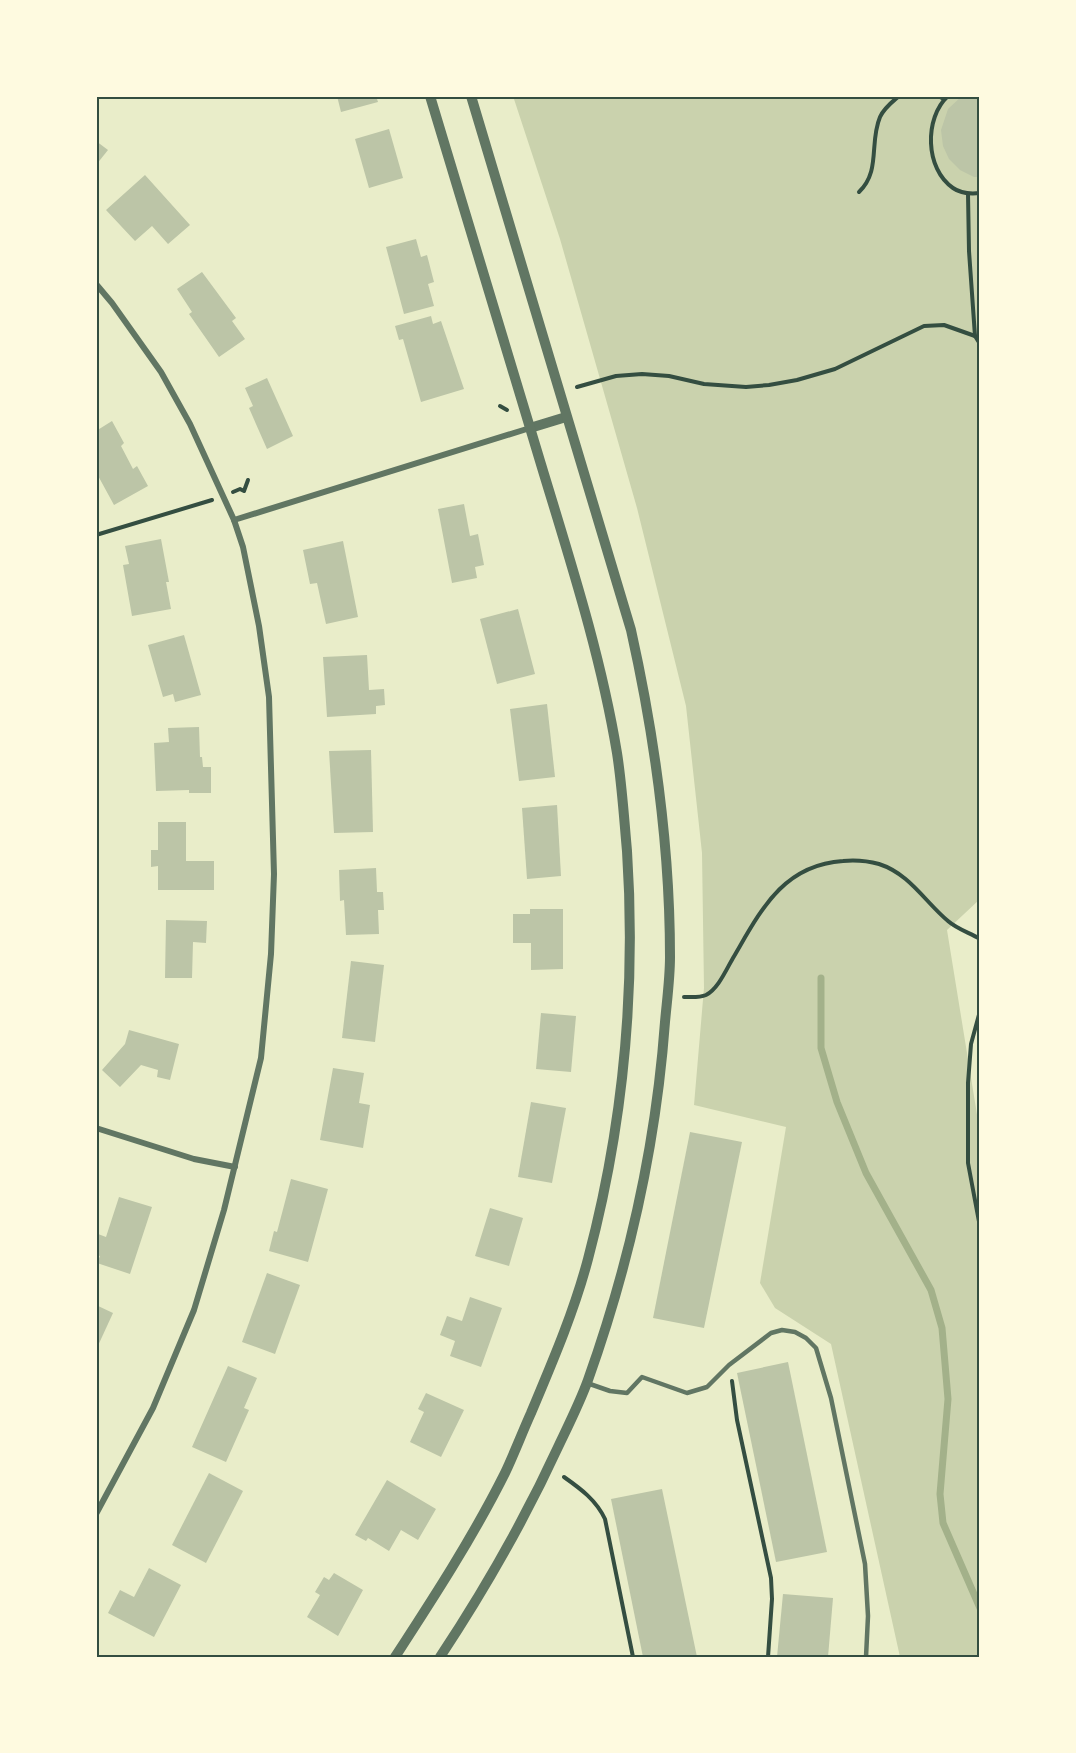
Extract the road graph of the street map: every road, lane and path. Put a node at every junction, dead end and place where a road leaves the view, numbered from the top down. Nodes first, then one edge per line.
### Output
1 (430, 96) edge
2 (471, 96) edge
3 (899, 96) edge
4 (938, 96) edge
5 (946, 98) edge
6 (859, 192) dead end
7 (980, 193) edge
8 (968, 194) junction
9 (96, 284) edge
10 (975, 336) junction
11 (980, 344) edge
12 (577, 387) dead end
13 (500, 406) dead end
14 (507, 410) dead end
15 (566, 417) junction
16 (530, 428) junction
17 (197, 506) dead end
18 (234, 520) junction
19 (96, 535) edge
20 (980, 939) edge
21 (684, 997) dead end
22 (980, 1011) edge
23 (96, 1128) edge
24 (235, 1167) junction
25 (980, 1227) edge
26 (729, 1365) junction
27 (587, 1383) junction
28 (564, 1477) dead end
29 (96, 1514) edge
30 (395, 1657) edge
31 (440, 1657) edge
32 (633, 1657) edge
33 (768, 1657) edge
34 (866, 1657) edge

1 - 16 street
2 - 15 street
3 - 6 path
4 - 5 path
5 - 8 path
7 - 8 path
8 - 10 path
9 - 18 street
10 - 11 path
10 - 12 path
13 - 14 path
15 - 16 street
15 - 27 street
16 - 18 street
16 - 30 street
17 - 19 path
18 - 24 street
20 - 21 path
22 - 25 path
23 - 24 street
24 - 29 street
26 - 27 lane
26 - 33 path
26 - 34 lane
27 - 31 street
28 - 32 path

